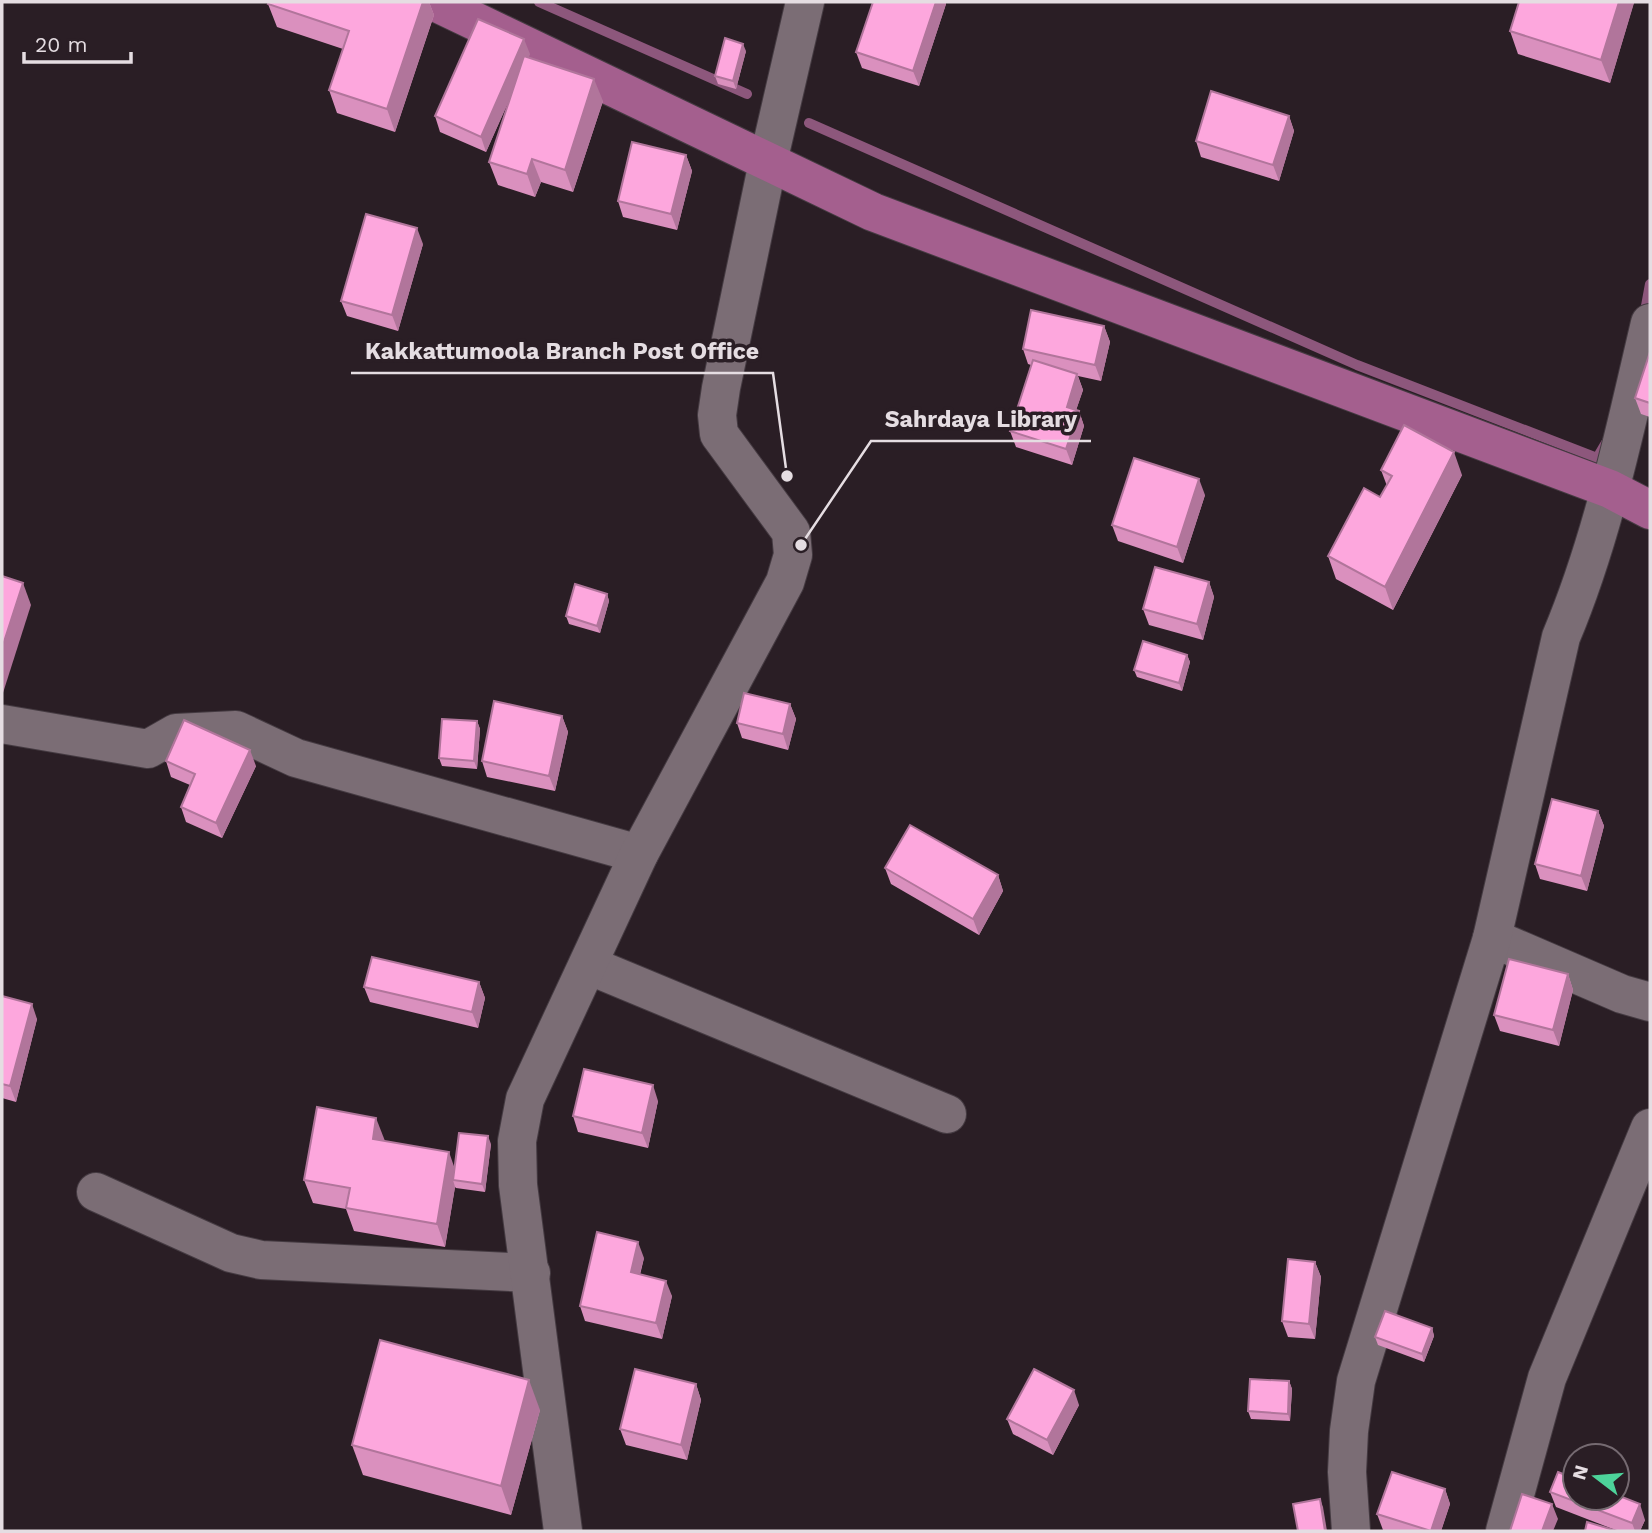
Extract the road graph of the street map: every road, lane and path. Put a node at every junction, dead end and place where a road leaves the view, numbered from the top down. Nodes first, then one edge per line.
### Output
1 (435, 2) edge
2 (805, 2) edge
3 (768, 162) junction
4 (1650, 323) edge
5 (1610, 489) junction
6 (1650, 510) edge
7 (2, 724) edge
8 (639, 854) junction
9 (1492, 937) junction
10 (587, 965) junction
11 (1650, 1002) edge
12 (947, 1114) dead end
13 (1650, 1128) edge
14 (96, 1192) dead end
15 (531, 1273) junction
16 (563, 1531) edge
17 (1351, 1531) edge
18 (1505, 1531) edge

1 - 3 main road
2 - 3 street
3 - 5 main road
3 - 8 street
4 - 5 street
5 - 6 main road
5 - 9 street
7 - 8 street
8 - 10 street
9 - 11 street
9 - 17 street
10 - 12 street
10 - 15 street
13 - 18 street
14 - 15 street
15 - 16 street

